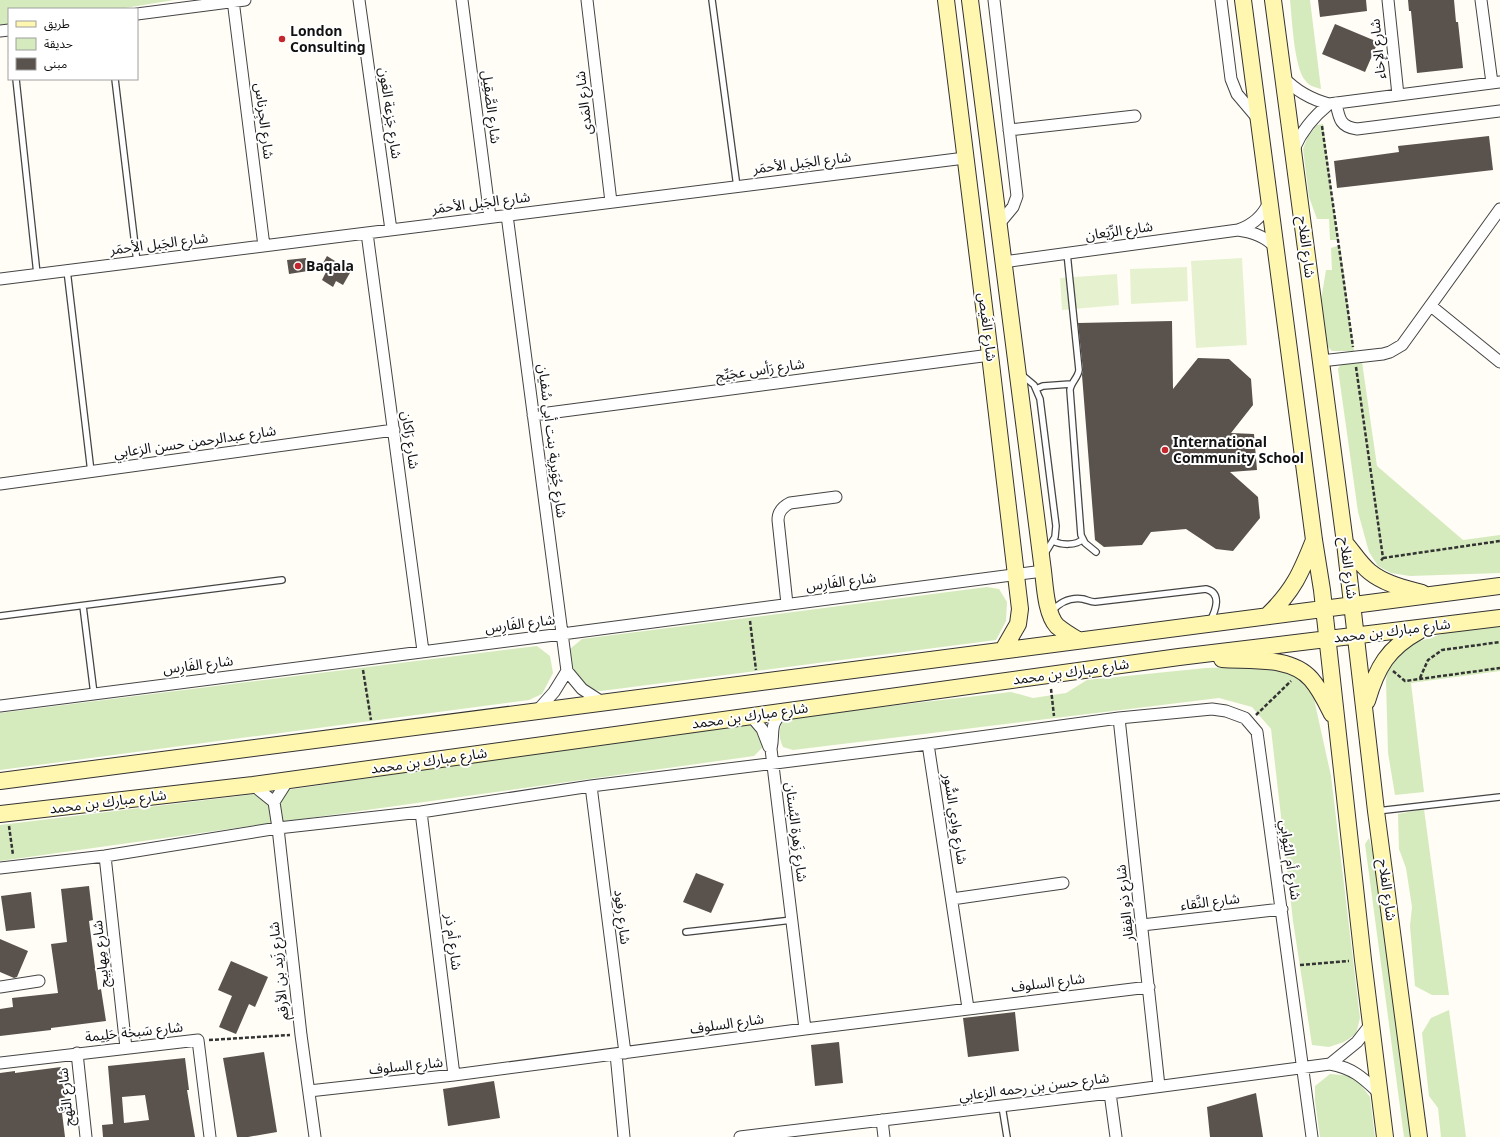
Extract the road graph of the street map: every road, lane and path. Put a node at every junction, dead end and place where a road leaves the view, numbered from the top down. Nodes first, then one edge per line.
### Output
1 (245, 0) edge
2 (359, 0) edge
3 (462, 0) edge
4 (588, 0) edge
5 (712, 0) edge
6 (946, 0) edge
7 (970, 0) edge
8 (994, 0) edge
9 (1221, 0) edge
10 (1243, 0) edge
11 (1273, 0) edge
12 (1388, 0) edge
13 (1481, 0) edge
14 (233, 1) edge
15 (138, 14) edge
16 (1283, 77) junction
17 (16, 80) edge
18 (115, 80) edge
19 (1496, 83) edge
20 (1398, 95) junction
21 (1332, 104) junction
22 (1500, 111) edge
23 (1135, 116) dead end
24 (1260, 120) junction
25 (1322, 125) dead end
26 (1009, 130) junction
27 (1294, 148) junction
28 (965, 158) junction
29 (738, 186) junction
30 (611, 202) junction
31 (1269, 202) junction
32 (1500, 209) edge
33 (507, 215) junction
34 (490, 217) junction
35 (998, 225) junction
36 (390, 230) junction
37 (1238, 230) junction
38 (367, 233) junction
39 (264, 246) junction
40 (1275, 247) junction
41 (1067, 253) junction
42 (137, 262) junction
43 (1003, 262) junction
44 (67, 270) junction
45 (37, 274) junction
46 (0, 279) edge
47 (1431, 306) junction
48 (990, 355) junction
49 (1354, 357) junction
50 (1321, 361) junction
51 (1500, 362) edge
52 (1017, 371) junction
53 (1071, 384) junction
54 (1036, 389) junction
55 (533, 415) junction
56 (394, 430) junction
57 (91, 472) junction
58 (0, 484) edge
59 (836, 497) dead end
60 (1083, 539) junction
61 (1314, 540) junction
62 (1053, 541) junction
63 (1500, 541) edge
64 (1345, 543) junction
65 (1096, 552) dead end
66 (1042, 564) junction
67 (1016, 574) junction
68 (282, 580) dead end
69 (1500, 586) edge
70 (1430, 595) junction
71 (787, 604) junction
72 (1353, 605) junction
73 (83, 606) junction
74 (748, 609) junction
75 (1324, 609) junction
76 (1050, 614) junction
77 (1268, 615) junction
78 (0, 616) edge
79 (1500, 618) edge
80 (1209, 623) junction
81 (1424, 628) junction
82 (562, 634) junction
83 (1356, 635) junction
84 (1327, 639) junction
85 (1078, 640) junction
86 (1500, 642) edge
87 (1003, 650) junction
88 (423, 651) junction
89 (1179, 657) junction
90 (361, 659) junction
91 (1500, 668) edge
92 (567, 671) junction
93 (1393, 671) dead end
94 (1049, 675) junction
95 (1420, 679) junction
96 (1292, 680) dead end
97 (757, 682) junction
98 (94, 694) junction
99 (602, 702) junction
100 (0, 706) edge
101 (1365, 707) junction
102 (538, 710) junction
103 (783, 712) junction
104 (751, 716) junction
105 (1120, 718) junction
106 (1248, 722) junction
107 (1336, 723) junction
108 (1055, 726) junction
109 (372, 732) junction
110 (928, 744) junction
111 (770, 749) junction
112 (772, 764) junction
113 (0, 780) edge
114 (288, 780) junction
115 (253, 785) junction
116 (591, 786) junction
117 (1500, 796) edge
118 (274, 802) junction
119 (1376, 811) junction
120 (421, 812) junction
121 (4, 814) edge
122 (278, 828) junction
123 (105, 856) junction
124 (14, 866) junction
125 (0, 868) edge
126 (1063, 883) dead end
127 (952, 899) junction
128 (1282, 909) junction
129 (792, 920) junction
130 (1142, 925) junction
131 (686, 932) dead end
132 (1363, 960) junction
133 (1290, 966) junction
134 (39, 981) dead end
135 (0, 987) edge
136 (1149, 987) junction
137 (968, 1008) junction
138 (1371, 1024) junction
139 (805, 1029) junction
140 (301, 1035) junction
141 (198, 1040) junction
142 (126, 1048) junction
143 (76, 1053) junction
144 (620, 1053) junction
145 (0, 1063) edge
146 (1330, 1064) junction
147 (1303, 1068) junction
148 (454, 1075) junction
149 (1159, 1086) junction
150 (309, 1091) junction
151 (1110, 1092) junction
152 (1379, 1093) junction
153 (1002, 1106) junction
154 (882, 1120) junction
155 (86, 1137) edge
156 (210, 1137) edge
157 (314, 1137) edge
158 (624, 1137) edge
159 (740, 1137) edge
160 (884, 1137) edge
161 (1007, 1137) edge
162 (1116, 1137) edge
163 (1312, 1137) edge
164 (1385, 1137) edge
165 (1419, 1137) edge

1 - 14 street
2 - 36 street, شارع جَزعة العَون
3 - 34 street, شارع الصَّقِيل
4 - 30 street, شارع المَدى
5 - 29 lane
6 - 28 main road, شارع الغَيص
7 - 35 main road, شارع الغَيص
8 - 26 street
9 - 24 street
10 - 24 main road, شارع الفلاح
11 - 16 main road, شارع الفلاح
12 - 20 street, شارع الإخاء
13 - 19 street, شارع الإخاء
14 - 15 street
14 - 39 street, شارع الجِرناس
16 - 21 street, شارع الإخاء
16 - 27 main road, شارع الفلاح
17 - 45 lane
18 - 42 lane
19 - 20 street, شارع الإخاء
20 - 21 street, شارع الإخاء
21 - 22 street
21 - 27 street
23 - 26 street
24 - 31 main road, شارع الفلاح
25 - 49 path
26 - 35 street
27 - 50 main road, شارع الفلاح
28 - 29 street, شارع الجَبل الأحمَر
28 - 48 main road, شارع الغَيص
29 - 30 street, شارع الجَبل الأحمَر
30 - 33 street, شارع الجَبل الأحمَر
31 - 37 street, شارع الرِّيَعان
31 - 40 main road, شارع الفلاح
32 - 47 street
33 - 34 street, شارع الجَبل الأحمَر
33 - 55 street, شارع جُوَيرِية بنت أبي سُفيان
34 - 36 street, شارع الجَبل الأحمَر
35 - 43 main road, شارع الغَيص
36 - 38 street, شارع الجَبل الأحمَر
37 - 40 street, شارع الرِّيَعان
37 - 41 street, شارع الرِّيَعان
38 - 39 street, شارع الجَبل الأحمَر
38 - 56 street, شارع رَاكان
39 - 42 street, شارع الجَبل الأحمَر
40 - 61 main road, شارع الفلاح
41 - 43 street, شارع الرِّيَعان
41 - 53 lane
42 - 44 street, شارع الجَبل الأحمَر
43 - 52 main road, شارع الغَيص
44 - 45 street, شارع الجَبل الأحمَر
44 - 57 lane
45 - 46 street, شارع الجَبل الأحمَر
47 - 49 street
47 - 51 street
48 - 55 street, شارع رَأس عجَيِّج
48 - 67 main road, شارع الغَيص
49 - 50 street
49 - 63 path
50 - 64 main road, شارع الفلاح
52 - 54 lane
52 - 66 main road, شارع الغَيص
53 - 54 lane
53 - 60 lane
54 - 62 lane
55 - 82 street, شارع جُوَيرِية بنت أبي سُفيان
56 - 57 street, شارع عبدالرحمن حسن الزعابي
56 - 88 street, شارع رَاكان
57 - 58 street, شارع عبدالرحمن حسن الزعابي
59 - 71 street
60 - 62 lane
60 - 65 lane
61 - 75 main road, شارع الفلاح
61 - 77 main road
62 - 66 lane
64 - 70 main road
64 - 72 main road, شارع الفلاح
66 - 67 street, شارع الفَارِس
66 - 76 main road, شارع الغَيص
67 - 71 street, شارع الفَارِس
67 - 87 main road, شارع الغَيص
68 - 73 lane
69 - 70 main road
70 - 72 main road
71 - 74 street, شارع الفَارِس
72 - 75 main road
72 - 83 main road, شارع الفلاح
73 - 78 lane
73 - 98 lane
74 - 82 street, شارع الفَارِس
74 - 97 path
75 - 77 main road
75 - 84 main road, شارع الفلاح
76 - 80 lane
76 - 85 main road, شارع الغَيص
77 - 80 main road
79 - 81 main road, شارع مبارك بن محمد
80 - 85 main road
81 - 83 main road, شارع مبارك بن محمد
81 - 101 main road
82 - 88 street, شارع الفَارِس
82 - 92 street, شارع جُوَيرِية بنت أبي سُفيان
83 - 84 main road, شارع مبارك بن محمد
83 - 101 main road, شارع الفلاح
84 - 89 main road, شارع مبارك بن محمد
84 - 107 main road, شارع الفلاح
85 - 87 main road
86 - 95 path
87 - 97 main road
88 - 90 street, شارع الفَارِس
89 - 94 main road, شارع مبارك بن محمد
89 - 107 main road
90 - 98 street, شارع الفَارِس
90 - 109 path
91 - 95 path
92 - 99 street
92 - 102 street
93 - 95 path
94 - 103 main road, شارع مبارك بن محمد
94 - 108 path
96 - 106 path
97 - 99 main road
98 - 100 street, شارع الفَارِس
99 - 102 main road
101 - 119 main road, شارع الفلاح
102 - 109 main road
103 - 104 main road, شارع مبارك بن محمد
103 - 111 street, شارع زَهرة البُستان
104 - 111 street, شارع زَهرة البُستان
104 - 114 main road, شارع مبارك بن محمد
105 - 106 street, شارع أم اليُوابِي
105 - 108 street, شارع أم اليُوابِي
105 - 130 street, شارع ذو الفِقار
106 - 128 street, شارع أم اليُوابِي
107 - 132 main road, شارع الفلاح
108 - 110 street, شارع أم اليُوابِي
109 - 113 main road
110 - 112 street, شارع أم اليُوابِي
110 - 127 street, شارع وادِي السُّور
111 - 112 street, شارع زَهرة البُستان
112 - 116 street, شارع أم اليُوابِي
112 - 129 street, شارع زَهرة البُستان
114 - 115 main road, شارع مبارك بن محمد
114 - 118 street
115 - 118 street
115 - 121 main road, شارع مبارك بن محمد
116 - 120 street, شارع أم اليُوابِي
116 - 144 street, شارع رفود
117 - 119 lane
118 - 122 street, شارع زَيد بن الأرقم
119 - 165 main road, شارع الفلاح
120 - 122 street, شارع أم اليُوابِي
120 - 148 street, شارع أم ذر
121 - 124 path
122 - 123 street, شارع أم اليُوابِي
122 - 140 street, شارع زَيد بن الأرقم
123 - 124 street, شارع أم اليُوابِي
123 - 142 street, شارع مِهابِيج
124 - 125 street, شارع أم اليُوابِي
126 - 127 street
127 - 137 street, شارع وادِي السُّور
128 - 130 street, شارع النَّقاء
128 - 133 street, شارع أم اليُوابِي
129 - 131 lane
129 - 139 street, شارع زَهرة البُستان
130 - 136 street, شارع ذو الفِقار
132 - 133 path
132 - 138 main road, شارع الفلاح
133 - 147 street, شارع أم اليُوابِي
134 - 135 street
136 - 137 street, شارع السلوف
136 - 149 street, شارع ذو الفِقار
137 - 139 street, شارع السلوف
138 - 146 street
138 - 152 main road, شارع الفلاح
139 - 144 street, شارع السلوف
140 - 141 path
140 - 150 street, شارع زَيد بن الأرقم
141 - 142 street, شارع سَبخة حَلِيمة
141 - 156 street, شارع سَبخة حَلِيمة
142 - 143 street, شارع سَبخة حَلِيمة
143 - 145 street, شارع سَبخة حَلِيمة
143 - 155 street, شارع النَّهج
144 - 148 street, شارع السلوف
144 - 158 street, شارع رفود
146 - 147 street, شارع حسن بن رحمه الزعابي
146 - 152 street, شارع حسن بن رحمه الزعابي
147 - 149 street, شارع حسن بن رحمه الزعابي
147 - 163 street, شارع أم اليُوابِي
148 - 150 street, شارع السلوف
149 - 151 street, شارع حسن بن رحمه الزعابي
150 - 157 street, شارع زَيد بن الأرقم
151 - 153 street, شارع حسن بن رحمه الزعابي
151 - 162 street
152 - 164 main road, شارع الفلاح
153 - 154 street, شارع حسن بن رحمه الزعابي
153 - 161 lane
154 - 159 street, شارع حسن بن رحمه الزعابي
154 - 160 street

